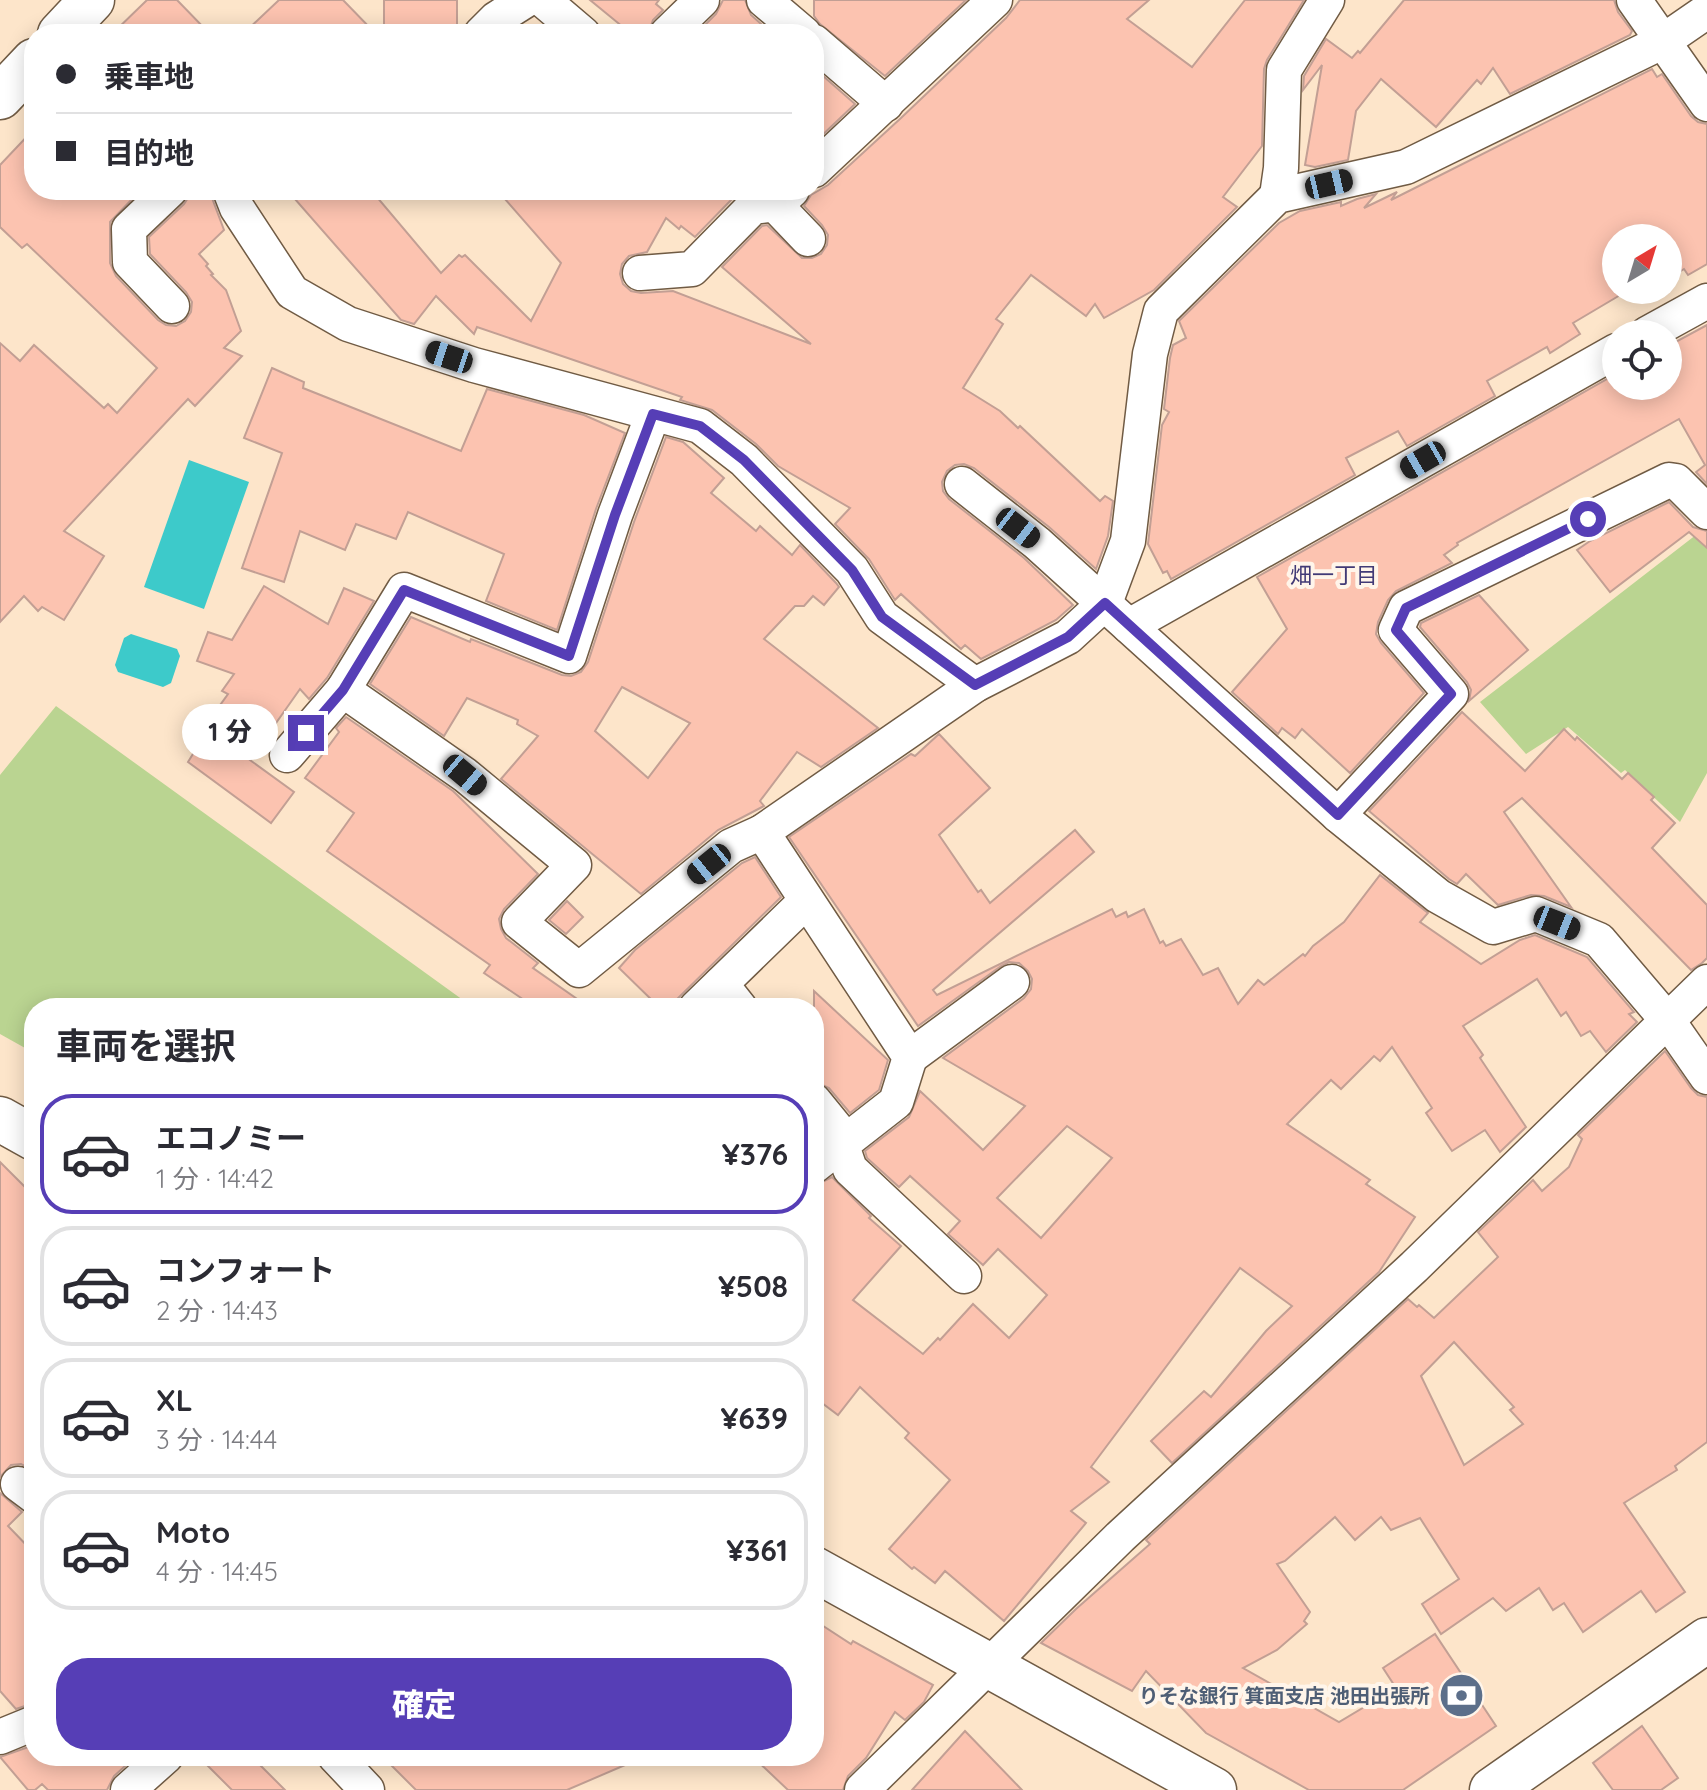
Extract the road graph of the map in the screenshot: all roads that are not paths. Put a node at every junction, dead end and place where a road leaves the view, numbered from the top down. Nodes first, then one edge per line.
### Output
1 (526, 0) edge
2 (543, 0) edge
3 (702, 0) edge
4 (764, 0) edge
5 (995, 0) edge
6 (1327, 0) edge
7 (1634, 0) edge
8 (1707, 11) edge
9 (491, 24) edge
10 (571, 24) edge
11 (677, 24) edge
12 (792, 24) edge
13 (1662, 42) junction
14 (824, 51) edge
15 (24, 72) edge
16 (0, 97) edge
17 (886, 104) junction
18 (1707, 104) edge
19 (824, 161) edge
20 (1277, 196) junction
21 (159, 200) edge
22 (241, 200) edge
23 (767, 200) edge
24 (781, 200) edge
25 (808, 239) dead end
26 (640, 273) dead end
27 (1707, 301) edge
28 (172, 306) dead end
29 (1672, 320) edge
30 (1602, 359) edge
31 (653, 414) junction
32 (962, 484) dead end
33 (1707, 512) edge
34 (1105, 603) junction
35 (1129, 626) junction
36 (975, 685) junction
37 (343, 690) junction
38 (287, 755) dead end
39 (1338, 815) junction
40 (762, 832) junction
41 (806, 901) junction
42 (1012, 982) dead end
43 (1707, 982) edge
44 (730, 996) edge
45 (1668, 1021) junction
46 (910, 1057) junction
47 (1707, 1077) edge
48 (824, 1113) edge
49 (0, 1119) edge
50 (24, 1132) edge
51 (840, 1145) junction
52 (824, 1158) edge
53 (964, 1276) dead end
54 (824, 1575) edge
55 (1707, 1640) edge
56 (987, 1666) junction
57 (24, 1727) edge
58 (0, 1737) edge
59 (155, 1766) edge
60 (344, 1766) edge
61 (128, 1790) edge
62 (367, 1790) edge
63 (862, 1790) edge
64 (1214, 1790) edge
65 (1492, 1790) edge

1 - 9 street
2 - 10 street
3 - 11 street
4 - 12 street
5 - 17 street
6 - 20 street
7 - 13 street
8 - 13 street
13 - 18 street
13 - 20 street
14 - 17 street
15 - 16 street
17 - 19 street
20 - 34 street
21 - 28 street
22 - 31 street
23 - 26 street
24 - 25 street
27 - 29 street
30 - 35 street
31 - 36 street
31 - 37 street
32 - 34 street
33 - 39 street
34 - 35 street
34 - 36 street
35 - 39 street
36 - 40 street
37 - 38 street
37 - 40 street
39 - 45 street
40 - 41 street
41 - 44 street
41 - 46 street
42 - 46 street
43 - 45 street
45 - 47 street
45 - 56 street
46 - 51 street
48 - 51 street
49 - 50 street
51 - 52 street
51 - 53 street
54 - 56 street
55 - 65 street
56 - 63 street
56 - 64 street
57 - 58 street
59 - 61 street
60 - 62 street

